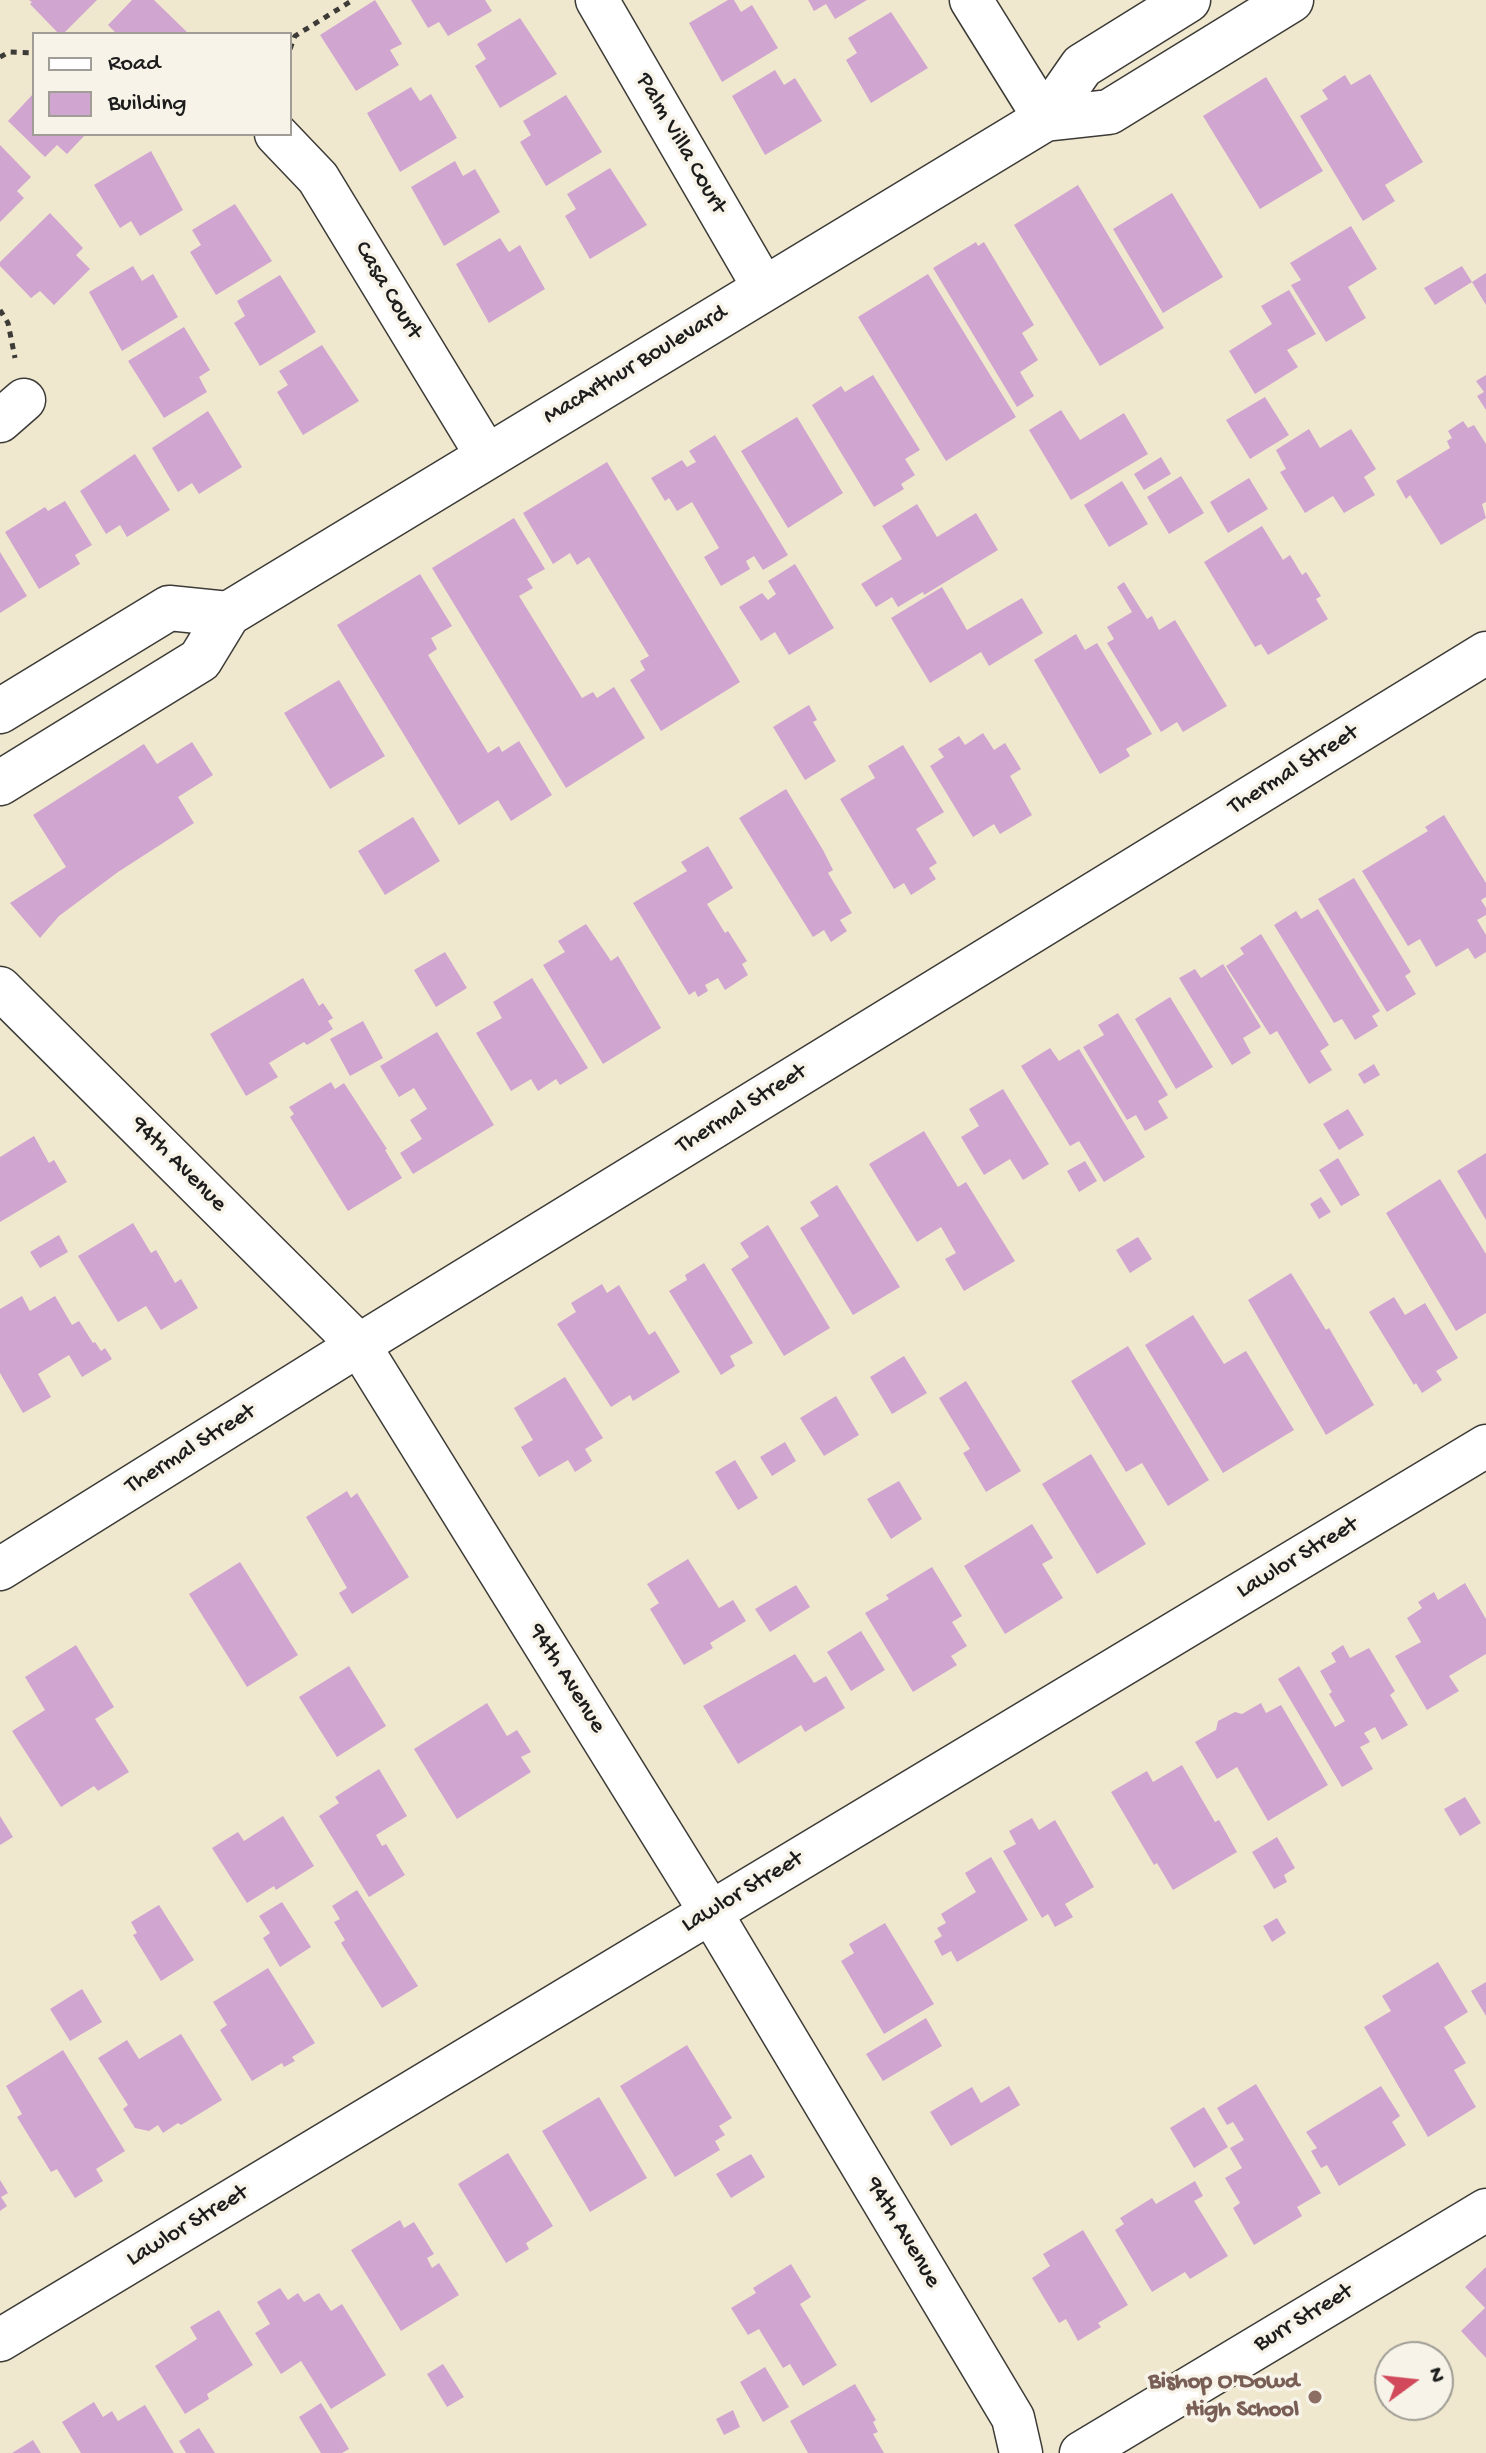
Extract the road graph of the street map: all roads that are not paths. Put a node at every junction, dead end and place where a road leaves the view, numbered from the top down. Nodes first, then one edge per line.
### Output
1 (597, 0) edge
2 (971, 0) edge
3 (1188, 0) edge
4 (1291, 0) edge
5 (1045, 119) junction
6 (278, 136) edge
7 (764, 288) junction
8 (487, 456) junction
9 (228, 614) junction
10 (1486, 653) edge
11 (0, 711) edge
12 (0, 783) edge
13 (0, 988) edge
14 (359, 1345) junction
15 (1486, 1446) edge
16 (0, 1569) edge
17 (711, 1913) junction
18 (1486, 2210) edge
19 (0, 2340) edge
20 (1021, 2453) edge
21 (1081, 2453) edge

1 - 7 street, Palm Villa Court
2 - 5 street
3 - 5 main road, MacArthur Boulevard
4 - 5 main road, MacArthur Boulevard
5 - 7 main road, MacArthur Boulevard
6 - 8 street, Casa Court
7 - 8 main road, MacArthur Boulevard
8 - 9 main road, MacArthur Boulevard
9 - 11 main road
9 - 12 main road, MacArthur Boulevard
10 - 14 street, Thermal Street
13 - 14 street, 94th Avenue
14 - 16 street, Thermal Street
14 - 17 street, 94th Avenue
15 - 17 street, Lawlor Street
17 - 19 street, Lawlor Street
17 - 20 street, 94th Avenue
18 - 21 street, Burr Street

